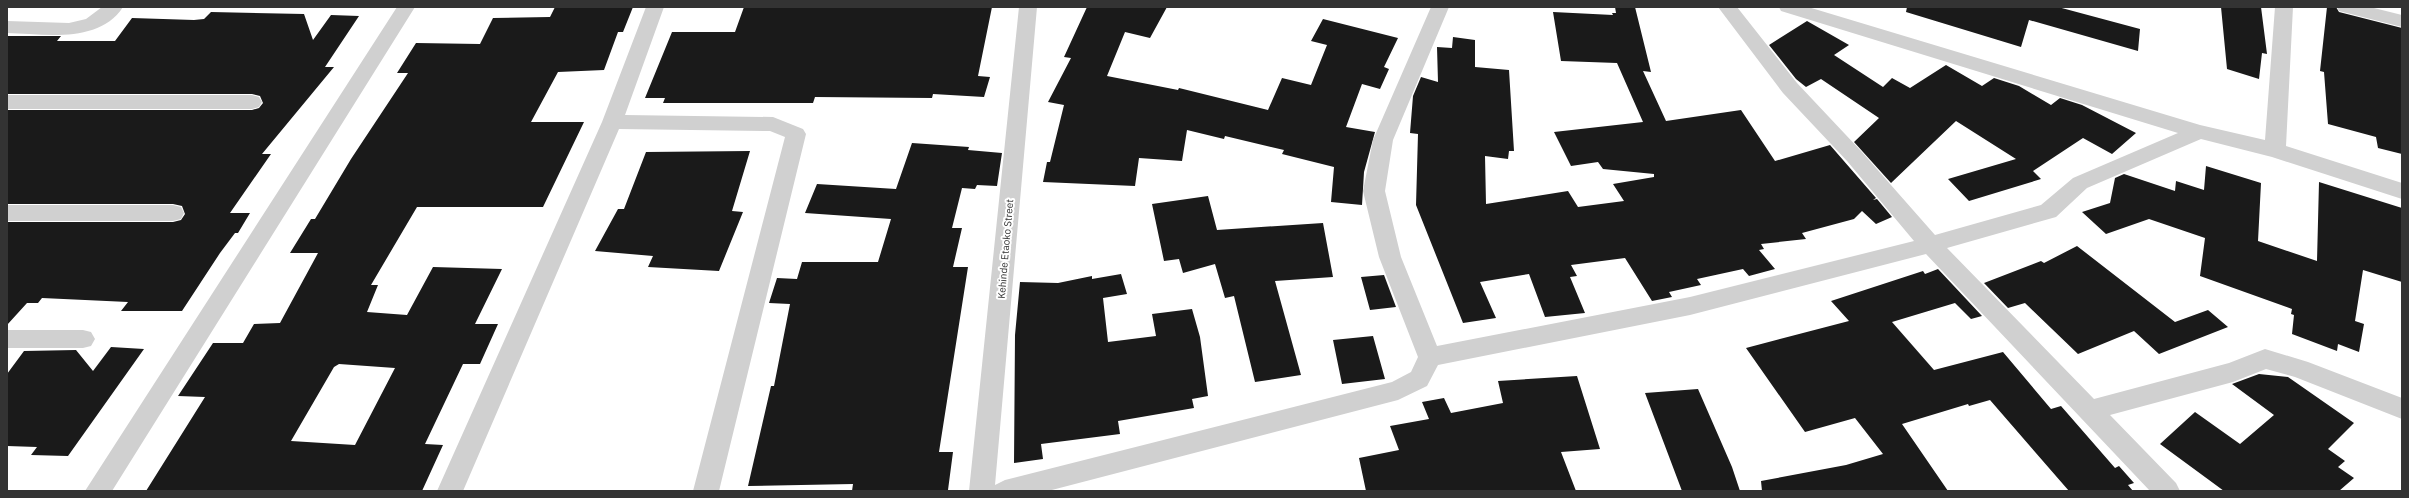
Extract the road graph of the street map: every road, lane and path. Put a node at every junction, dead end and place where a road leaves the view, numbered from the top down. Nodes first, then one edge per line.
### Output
1 (114, 7) edge
2 (406, 7) edge
3 (655, 7) edge
4 (1028, 7) edge
5 (1440, 7) edge
6 (1727, 7) edge
7 (1788, 7) edge
8 (2284, 7) edge
9 (2346, 7) edge
10 (2386, 7) edge
11 (2402, 11) edge
12 (2402, 21) edge
13 (7, 27) edge
14 (7, 102) edge
15 (252, 102) dead end
16 (612, 122) junction
17 (2199, 132) junction
18 (2275, 150) junction
19 (2402, 191) edge
20 (7, 213) edge
21 (173, 213) dead end
22 (1930, 245) junction
23 (7, 339) edge
24 (83, 339) dead end
25 (1430, 358) junction
26 (2402, 409) edge
27 (2089, 411) junction
28 (98, 491) edge
29 (450, 491) edge
30 (706, 491) edge
31 (982, 491) edge
32 (1005, 491) edge
33 (2167, 491) edge

1 - 13 street
2 - 28 street
3 - 16 street
4 - 31 street, Kehinde Etaoko Street
5 - 25 street
6 - 22 street
7 - 17 street
8 - 18 street
9 - 12 street
10 - 11 street
14 - 15 street
16 - 29 street
16 - 30 street
17 - 18 street
17 - 22 street
18 - 19 street
20 - 21 street
22 - 25 street
22 - 27 street
23 - 24 street
25 - 32 street
26 - 27 street
27 - 33 street

